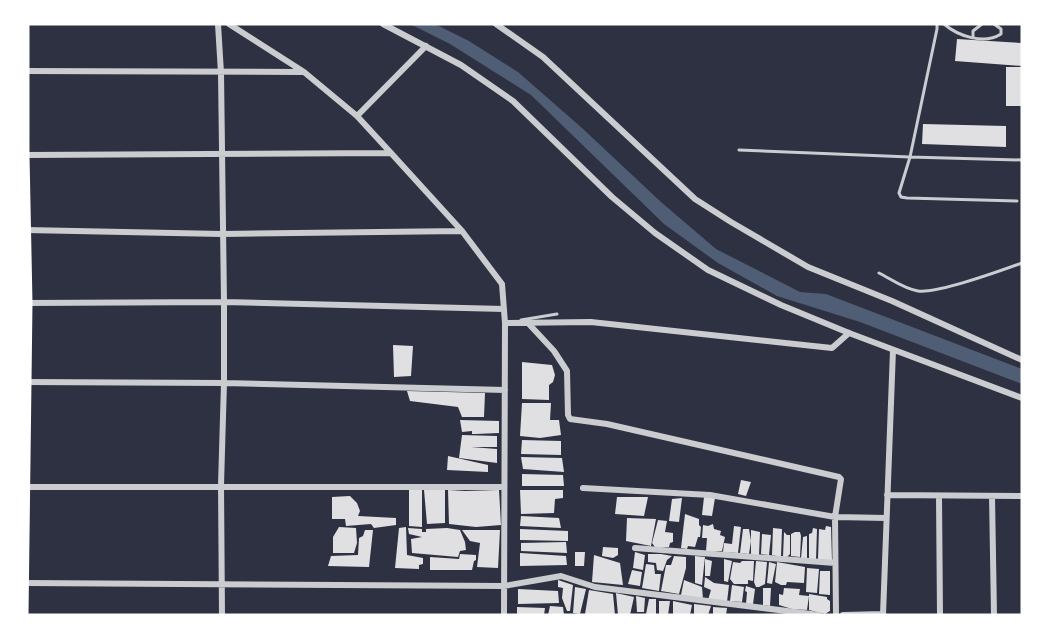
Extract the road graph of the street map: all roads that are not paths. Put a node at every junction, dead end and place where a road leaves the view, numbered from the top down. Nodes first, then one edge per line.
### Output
1 (218, 24) edge
2 (229, 24) edge
3 (383, 24) edge
4 (496, 24) edge
5 (941, 24) edge
6 (982, 24) edge
7 (994, 24) edge
8 (25, 28) edge
9 (972, 37) junction
10 (426, 46) junction
11 (25, 72) edge
12 (304, 72) junction
13 (221, 73) junction
14 (24, 108) edge
15 (357, 116) junction
16 (739, 150) dead end
17 (222, 153) junction
18 (392, 153) junction
19 (25, 155) edge
20 (910, 157) junction
21 (1022, 160) edge
22 (1017, 201) dead end
23 (25, 206) edge
24 (27, 231) junction
25 (462, 231) junction
26 (222, 234) junction
27 (1022, 263) edge
28 (879, 273) dead end
29 (26, 287) edge
30 (224, 302) junction
31 (28, 303) junction
32 (504, 309) junction
33 (557, 314) dead end
34 (505, 323) junction
35 (528, 323) junction
36 (849, 333) junction
37 (893, 350) junction
38 (1022, 360) edge
39 (25, 382) edge
40 (224, 383) junction
41 (505, 390) junction
42 (1022, 398) edge
43 (221, 485) junction
44 (25, 487) edge
45 (504, 487) junction
46 (583, 488) dead end
47 (887, 495) junction
48 (992, 496) junction
49 (1022, 496) edge
50 (939, 497) junction
51 (25, 515) edge
52 (834, 517) junction
53 (886, 518) junction
54 (634, 548) dead end
55 (835, 563) junction
56 (26, 583) edge
57 (222, 583) junction
58 (504, 586) junction
59 (24, 615) edge
60 (222, 615) edge
61 (504, 615) edge
62 (819, 615) edge
63 (836, 615) edge
64 (843, 615) edge
65 (883, 615) edge
66 (940, 615) edge
67 (994, 615) edge

1 - 13 street
2 - 12 street
3 - 10 street
4 - 38 street
5 - 9 lane
5 - 20 lane
6 - 9 lane
7 - 9 lane
8 - 11 main road
10 - 15 street
10 - 36 street
11 - 13 street
11 - 14 main road
12 - 13 street
12 - 15 street
13 - 17 street
14 - 19 main road
15 - 18 street
16 - 20 lane
17 - 18 street
17 - 19 street
17 - 26 street
18 - 25 street
19 - 23 main road
20 - 21 lane
20 - 22 lane
23 - 24 main road
24 - 26 street
24 - 29 main road
25 - 26 street
25 - 32 street
26 - 30 street
27 - 28 lane
29 - 31 main road
30 - 31 street
30 - 32 street
30 - 40 street
31 - 39 main road
32 - 34 street
33 - 34 lane
34 - 35 street
34 - 41 street
35 - 36 street
35 - 52 street
36 - 37 street
37 - 42 street
37 - 47 street
39 - 40 street
39 - 44 main road
40 - 41 street
40 - 43 street
41 - 45 street
43 - 44 street
43 - 45 street
43 - 57 street
44 - 51 main road
45 - 58 street
46 - 52 street
47 - 50 street
47 - 53 street
48 - 49 street
48 - 50 street
48 - 67 street
50 - 66 street
51 - 56 main road
52 - 53 street
52 - 55 street
53 - 65 street
54 - 55 street
55 - 63 street
56 - 57 street
56 - 59 main road
57 - 58 street
57 - 60 street
58 - 61 street
58 - 62 street
64 - 65 street

